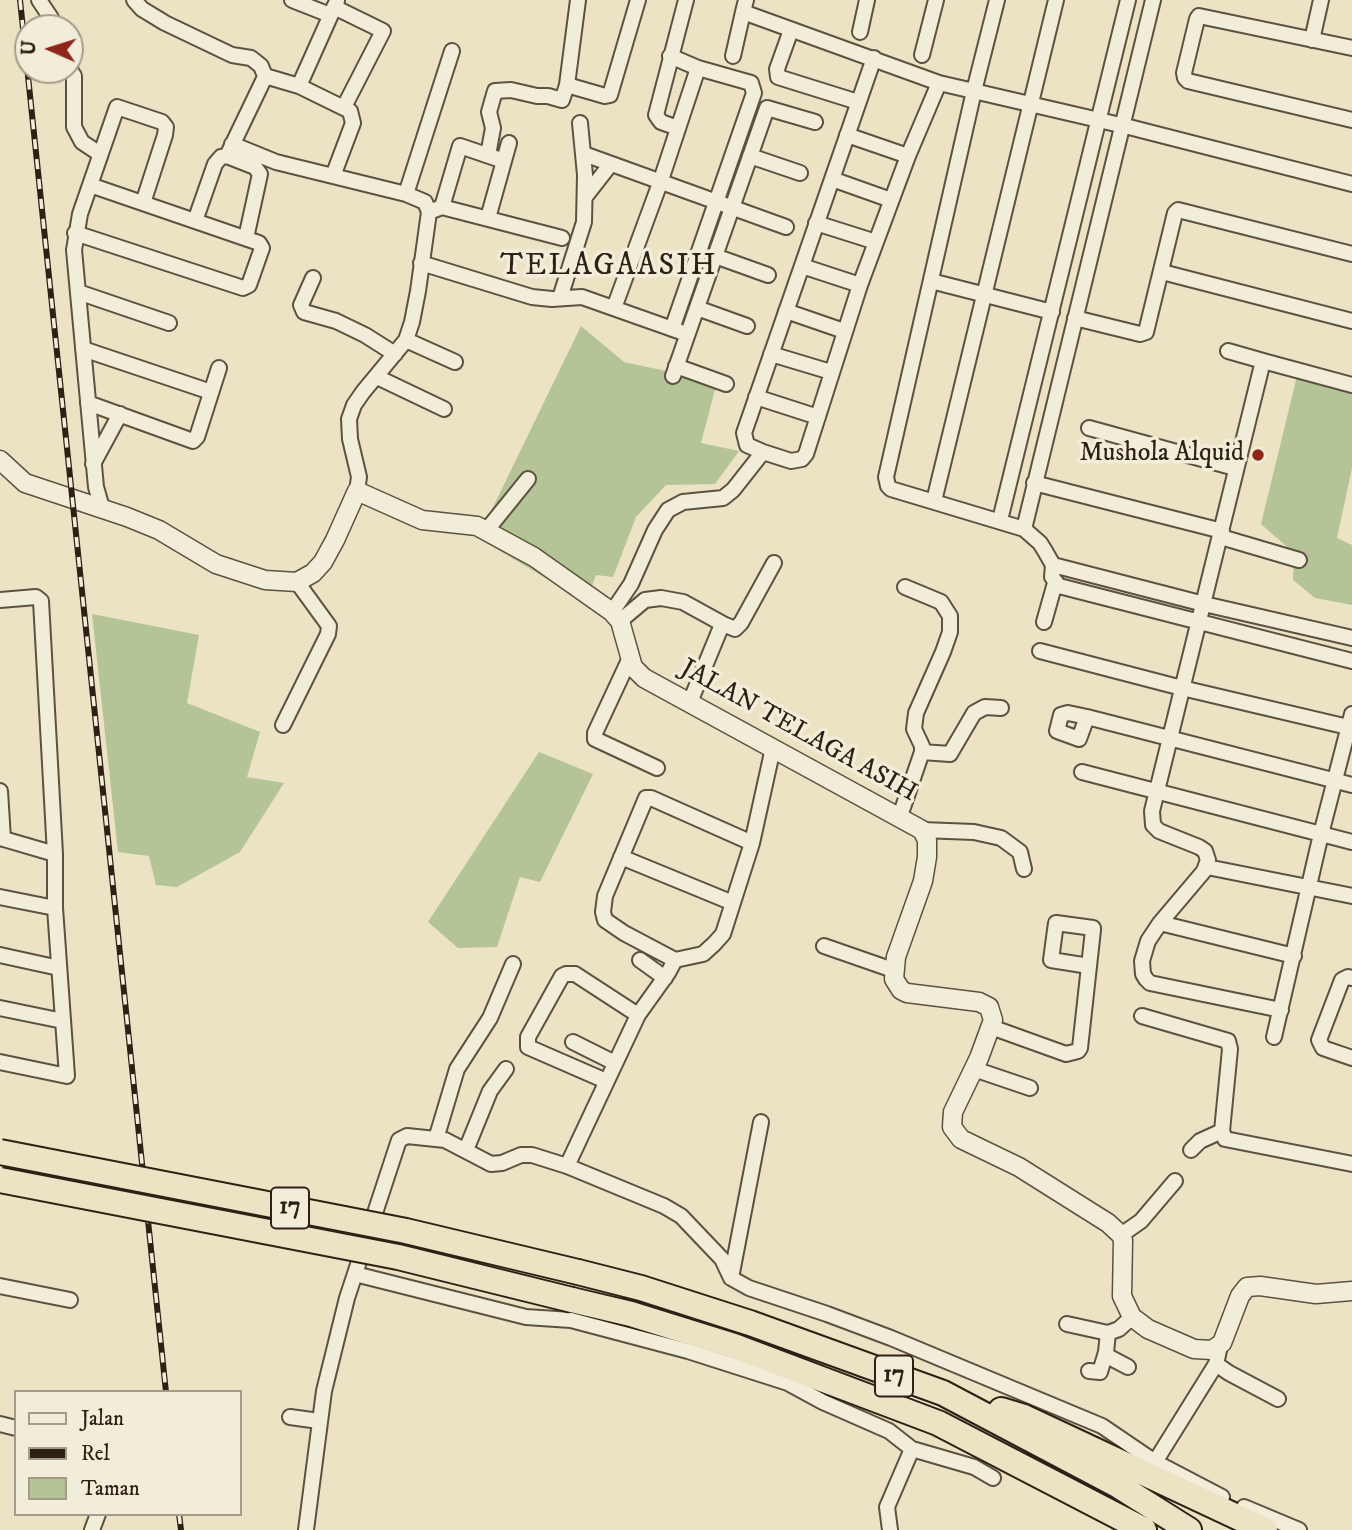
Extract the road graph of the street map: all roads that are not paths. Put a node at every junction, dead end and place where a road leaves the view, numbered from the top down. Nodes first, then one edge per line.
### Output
1 (134, 0) edge
2 (292, 0) edge
3 (578, 0) edge
4 (638, 0) edge
5 (686, 0) edge
6 (867, 0) edge
7 (936, 0) edge
8 (997, 0) edge
9 (1056, 0) edge
10 (1128, 0) edge
11 (1153, 0) edge
12 (1321, 0) edge
13 (745, 6) edge
14 (334, 8) edge
15 (791, 30) junction
16 (860, 32) dead end
17 (1312, 40) junction
18 (1352, 48) edge
19 (452, 51) dead end
20 (922, 55) dead end
21 (670, 56) junction
22 (733, 56) dead end
23 (874, 58) junction
24 (698, 68) junction
25 (265, 76) junction
26 (939, 83) junction
27 (74, 84) edge
28 (567, 85) junction
29 (299, 86) junction
30 (974, 91) junction
31 (858, 102) junction
32 (1029, 104) junction
33 (344, 107) junction
34 (1098, 120) junction
35 (1352, 120) edge
36 (816, 122) dead end
37 (580, 123) dead end
38 (1121, 125) junction
39 (678, 128) junction
40 (847, 135) junction
41 (509, 144) dead end
42 (230, 150) junction
43 (100, 154) junction
44 (584, 154) junction
45 (488, 155) junction
46 (750, 156) junction
47 (908, 156) junction
48 (504, 160) junction
49 (610, 165) junction
50 (800, 173) dead end
51 (333, 176) junction
52 (832, 179) junction
53 (660, 183) junction
54 (1352, 184) edge
55 (90, 185) junction
56 (407, 194) junction
57 (585, 197) junction
58 (891, 200) junction
59 (717, 202) junction
60 (143, 203) junction
61 (732, 208) junction
62 (435, 209) junction
63 (488, 218) junction
64 (195, 221) junction
65 (816, 223) junction
66 (786, 227) dead end
67 (75, 233) junction
68 (246, 238) junction
69 (562, 238) dead end
70 (876, 242) junction
71 (1352, 254) edge
72 (715, 256) junction
73 (421, 263) junction
74 (802, 266) junction
75 (1162, 272) junction
76 (768, 275) dead end
77 (313, 278) dead end
78 (931, 281) junction
79 (860, 285) junction
80 (78, 292) junction
81 (983, 295) junction
82 (560, 298) junction
83 (614, 308) junction
84 (697, 308) junction
85 (786, 311) junction
86 (1052, 312) junction
87 (1075, 318) junction
88 (1352, 321) edge
89 (169, 323) dead end
90 (747, 326) dead end
91 (672, 329) junction
92 (844, 331) junction
93 (688, 334) junction
94 (406, 340) junction
95 (83, 349) junction
96 (1228, 351) dead end
97 (395, 354) junction
98 (771, 354) junction
99 (1263, 361) junction
100 (455, 362) dead end
101 (219, 368) dead end
102 (831, 372) junction
103 (377, 377) junction
104 (726, 384) dead end
105 (1352, 385) edge
106 (211, 392) junction
107 (756, 397) junction
108 (88, 403) junction
109 (444, 409) dead end
110 (120, 414) junction
111 (818, 417) junction
112 (1089, 428) dead end
113 (763, 452) junction
114 (93, 464) junction
115 (1, 466) edge
116 (1235, 468) junction
117 (528, 479) dead end
118 (1034, 483) junction
119 (357, 491) junction
120 (934, 501) junction
121 (102, 508) junction
122 (1000, 520) junction
123 (1024, 529) junction
124 (486, 531) junction
125 (1221, 534) junction
126 (1299, 560) dead end
127 (774, 563) dead end
128 (1053, 565) junction
129 (297, 582) junction
130 (1055, 583) junction
131 (905, 587) dead end
132 (0, 600) edge
133 (1204, 604) junction
134 (616, 617) junction
135 (1044, 622) dead end
136 (1199, 623) junction
137 (723, 624) junction
138 (1352, 638) edge
139 (1040, 651) dead end
140 (629, 660) junction
141 (1352, 662) edge
142 (1182, 688) junction
143 (690, 702) junction
144 (1002, 708) dead end
145 (1087, 717) dead end
146 (1351, 723) edge
147 (283, 725) dead end
148 (1170, 738) junction
149 (773, 748) junction
150 (922, 752) junction
151 (657, 768) dead end
152 (1082, 772) dead end
153 (1336, 780) junction
154 (1352, 785) edge
155 (0, 791) edge
156 (1157, 791) junction
157 (900, 816) junction
158 (922, 830) junction
159 (1321, 834) junction
160 (2, 839) edge
161 (1352, 842) edge
162 (751, 843) junction
163 (55, 854) junction
164 (621, 857) junction
165 (1207, 867) junction
166 (1024, 869) dead end
167 (1309, 888) junction
168 (1352, 896) edge
169 (0, 897) edge
170 (733, 903) junction
171 (55, 908) junction
172 (1160, 923) junction
173 (824, 946) dead end
174 (0, 955) edge
175 (1294, 956) junction
176 (640, 960) dead end
177 (675, 960) junction
178 (513, 964) dead end
179 (1089, 966) dead end
180 (59, 968) junction
181 (893, 970) junction
182 (665, 978) junction
183 (1352, 978) edge
184 (0, 1008) edge
185 (1280, 1010) junction
186 (638, 1015) junction
187 (1142, 1016) dead end
188 (63, 1021) junction
189 (991, 1027) junction
190 (1274, 1037) dead end
191 (573, 1042) dead end
192 (1352, 1058) edge
193 (0, 1062) edge
194 (615, 1063) junction
195 (506, 1069) dead end
196 (974, 1069) junction
197 (606, 1081) junction
198 (1030, 1088) dead end
199 (761, 1122) dead end
200 (1222, 1131) junction
201 (436, 1139) junction
202 (466, 1150) junction
203 (1191, 1150) dead end
204 (0, 1152) edge
205 (1352, 1164) edge
206 (567, 1166) junction
207 (0, 1180) edge
208 (1175, 1181) dead end
209 (1121, 1235) junction
210 (355, 1274) junction
211 (731, 1278) junction
212 (0, 1286) edge
213 (1352, 1291) edge
214 (70, 1300) dead end
215 (1132, 1317) junction
216 (1068, 1324) dead end
217 (1108, 1333) junction
218 (1105, 1352) junction
219 (1218, 1355) junction
220 (1128, 1367) dead end
221 (1089, 1371) dead end
222 (943, 1393) junction
223 (1278, 1399) dead end
224 (290, 1417) dead end
225 (319, 1421) junction
226 (912, 1449) junction
227 (1155, 1462) junction
228 (993, 1478) dead end
229 (1255, 1526) edge
230 (306, 1530) edge
231 (890, 1530) edge
232 (1144, 1530) edge
233 (1189, 1530) edge
234 (1299, 1530) edge

1 - 25 street
2 - 14 street
3 - 28 street
4 - 28 street
5 - 21 street
6 - 16 street
7 - 20 street
8 - 30 street
9 - 32 street
10 - 34 street
11 - 38 street
12 - 17 street
13 - 15 street
13 - 22 street
14 - 29 street
14 - 33 street
15 - 23 street
15 - 31 street
17 - 18 street
17 - 35 street
19 - 56 street
21 - 24 street
21 - 39 street
23 - 26 street
23 - 31 street
24 - 39 street
24 - 59 street
25 - 29 street
25 - 42 street
26 - 30 street
26 - 47 street
27 - 43 street
28 - 45 street
29 - 33 street
30 - 32 street
30 - 78 street
31 - 40 street
32 - 34 street
32 - 81 street
33 - 51 street
34 - 38 street
34 - 86 street
36 - 46 street
37 - 44 street
38 - 54 street
38 - 87 street
39 - 53 street
40 - 47 street
40 - 52 street
41 - 48 street
42 - 51 street
42 - 64 street
42 - 68 street
43 - 55 street
43 - 60 street
44 - 49 street
44 - 57 street
45 - 48 street
45 - 62 street
46 - 50 street
46 - 61 street
47 - 58 street
48 - 63 street
49 - 53 street
49 - 57 street
51 - 56 street
52 - 58 street
52 - 65 street
53 - 59 street
53 - 83 street
55 - 60 street
55 - 67 street
56 - 62 street
57 - 82 street
58 - 70 street
59 - 61 street
59 - 91 street
60 - 64 street
61 - 66 street
61 - 72 street
62 - 63 street
62 - 73 street
63 - 69 street
64 - 68 street
65 - 70 street
65 - 74 street
67 - 68 street
67 - 80 street
70 - 79 street
71 - 75 street
72 - 76 street
72 - 84 street
73 - 82 street
73 - 94 street
74 - 79 street
74 - 85 street
75 - 87 street
75 - 88 street
77 - 97 street
78 - 81 street
78 - 120 street
79 - 92 street
80 - 89 street
80 - 95 street
81 - 86 street
81 - 120 street
82 - 83 street
83 - 91 street
84 - 90 street
84 - 93 street
85 - 92 street
85 - 98 street
86 - 122 street
87 - 118 street
91 - 93 street
92 - 102 street
93 - 104 street
94 - 97 street
94 - 100 street
95 - 106 street
95 - 108 street
96 - 99 street
97 - 103 street
98 - 102 street
98 - 107 street
99 - 105 street
99 - 116 street
101 - 106 street
102 - 111 street
103 - 109 street
103 - 119 street
106 - 110 street
107 - 111 street
107 - 113 street
108 - 110 street
108 - 114 street
110 - 114 street
111 - 113 street
112 - 116 street
113 - 134 street
114 - 121 street
115 - 121 street
116 - 125 street
117 - 124 street
118 - 123 street
118 - 125 street
119 - 124 street
119 - 129 street
120 - 122 street
121 - 129 street
122 - 123 street
123 - 128 street
124 - 134 street
125 - 126 street
125 - 133 street
127 - 137 street
128 - 130 street
128 - 133 street
129 - 147 street
130 - 135 street
130 - 136 street
131 - 150 street
132 - 163 street
133 - 136 street
133 - 138 street
134 - 137 street
134 - 140 street
136 - 141 street
136 - 142 street
137 - 143 street
139 - 142 street
140 - 143 street, JALAN TELAGA ASIH
140 - 151 street
142 - 146 street
142 - 148 street
143 - 149 street, JALAN TELAGA ASIH
144 - 150 street
145 - 148 street
146 - 153 street
148 - 153 street
148 - 156 street
149 - 157 street, JALAN TELAGA ASIH
149 - 162 street
150 - 157 street
152 - 156 street
153 - 154 street
153 - 159 street
155 - 160 street
156 - 159 street
156 - 165 street
157 - 158 street, JALAN TELAGA ASIH
158 - 166 street
158 - 181 street, JALAN TELAGA ASIH
159 - 161 street
159 - 167 street
160 - 163 street
162 - 164 street
162 - 170 street
163 - 171 street
164 - 170 street
164 - 177 street
165 - 167 street
165 - 172 street
167 - 168 street
167 - 175 street
169 - 171 street
170 - 177 street
171 - 180 street
172 - 175 street
172 - 185 street
173 - 181 street
174 - 180 street
175 - 185 street
176 - 182 street
177 - 182 street
178 - 201 street
179 - 189 street
180 - 188 street
181 - 189 street
182 - 186 street
183 - 192 street
184 - 188 street
185 - 190 street
186 - 194 street
186 - 197 street
187 - 200 street
188 - 193 street
189 - 196 street
191 - 194 street
194 - 197 street
195 - 202 street
196 - 198 street
196 - 209 street
197 - 206 street
199 - 211 street
200 - 203 street
200 - 205 street
201 - 202 street
201 - 210 street
202 - 206 street
204 - 222 highway, 17, bridge
206 - 211 street
207 - 232 highway, 17, bridge
208 - 209 street
209 - 215 street
210 - 225 street
210 - 226 street
211 - 227 street
212 - 214 street
213 - 219 street
215 - 217 street
215 - 219 street
216 - 217 street
217 - 218 street
218 - 220 street
218 - 221 street
219 - 223 street
219 - 227 street
222 - 229 highway
222 - 233 highway, 17
224 - 225 street
225 - 230 street
226 - 228 street
226 - 231 street
227 - 234 street

